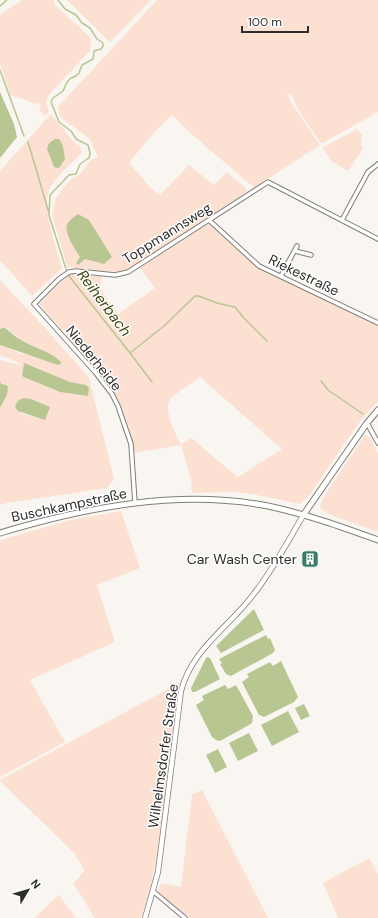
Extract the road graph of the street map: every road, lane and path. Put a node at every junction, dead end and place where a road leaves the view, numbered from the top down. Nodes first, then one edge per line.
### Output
1 (378, 164) edge
2 (210, 220) junction
3 (342, 220) junction
4 (378, 239) edge
5 (297, 246) dead end
6 (295, 251) junction
7 (311, 255) dead end
8 (282, 276) junction
9 (34, 304) joint
10 (378, 323) edge
11 (378, 410) edge
12 (367, 424) junction
13 (378, 443) edge
14 (135, 503) junction
15 (304, 514) junction
16 (0, 533) edge
17 (378, 540) edge
18 (154, 892) junction
19 (145, 918) edge
20 (185, 918) edge

1 - 3 street
2 - 3 street, Toppmannsweg
2 - 8 street, Riekestraße
2 - 9 street, Toppmannsweg
3 - 4 street
5 - 6 street
6 - 7 street
6 - 8 street
8 - 10 street, Riekestraße
9 - 14 street, Niederheide
11 - 12 main road
12 - 13 street
12 - 15 main road
14 - 15 main road, Buschkampstraße
14 - 16 main road, Buschkampstraße
15 - 17 main road, Buschkampstraße
15 - 18 street, Wilhelmsdorfer Straße
18 - 19 street, Wilhelmsdorfer Straße
18 - 20 street

